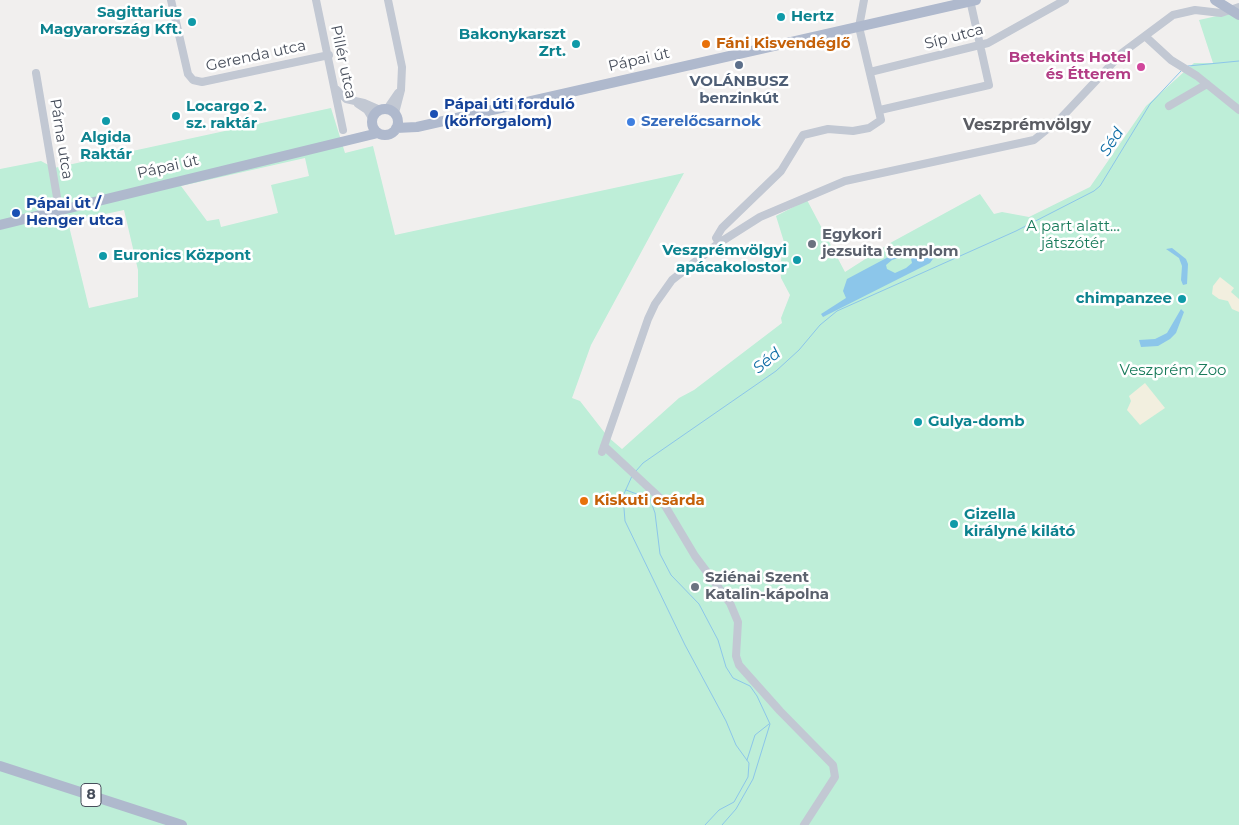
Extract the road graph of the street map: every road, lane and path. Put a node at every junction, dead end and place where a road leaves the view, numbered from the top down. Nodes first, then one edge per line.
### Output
1 (171, 0) edge
2 (316, 0) edge
3 (388, 0) edge
4 (864, 0) edge
5 (972, 0) edge
6 (1065, 0) edge
7 (1215, 0) edge
8 (1239, 7) edge
9 (1239, 15) edge
10 (859, 27) junction
11 (1146, 37) junction
12 (980, 46) junction
13 (329, 55) junction
14 (870, 72) junction
15 (36, 73) dead end
16 (1207, 84) junction
17 (336, 88) junction
18 (354, 101) junction
19 (1169, 106) dead end
20 (1238, 108) edge
21 (880, 110) junction
22 (391, 116) junction
23 (372, 120) junction
24 (343, 130) dead end
25 (378, 132) junction
26 (344, 142) junction
27 (59, 209) junction
28 (0, 224) edge
29 (719, 243) junction
30 (0, 766) edge
31 (182, 825) edge
32 (804, 825) edge

1 - 13 street, Gerenda utca
2 - 13 street, Pillér utca
3 - 22 street
4 - 10 street
5 - 10 main road, Pápai út
5 - 12 street
6 - 12 street, Síp utca
7 - 9 main road, bridge
8 - 11 street
10 - 14 street
10 - 22 main road, Pápai út
11 - 16 street
11 - 29 street
12 - 14 street, Síp utca
12 - 21 street
13 - 17 street, Pillér utca
14 - 21 street
15 - 27 street, Párna utca
16 - 19 street
16 - 20 street
17 - 18 street
17 - 24 street, Pillér utca
18 - 22 street
18 - 23 street
21 - 29 street
22 - 23 main road, Pápai út
22 - 25 main road, Pápai út
23 - 25 main road
23 - 26 main road, Pápai út
25 - 26 main road, Pápai út
26 - 27 main road, Pápai út
27 - 28 main road, Pápai út
29 - 32 street
30 - 31 main road, 8

